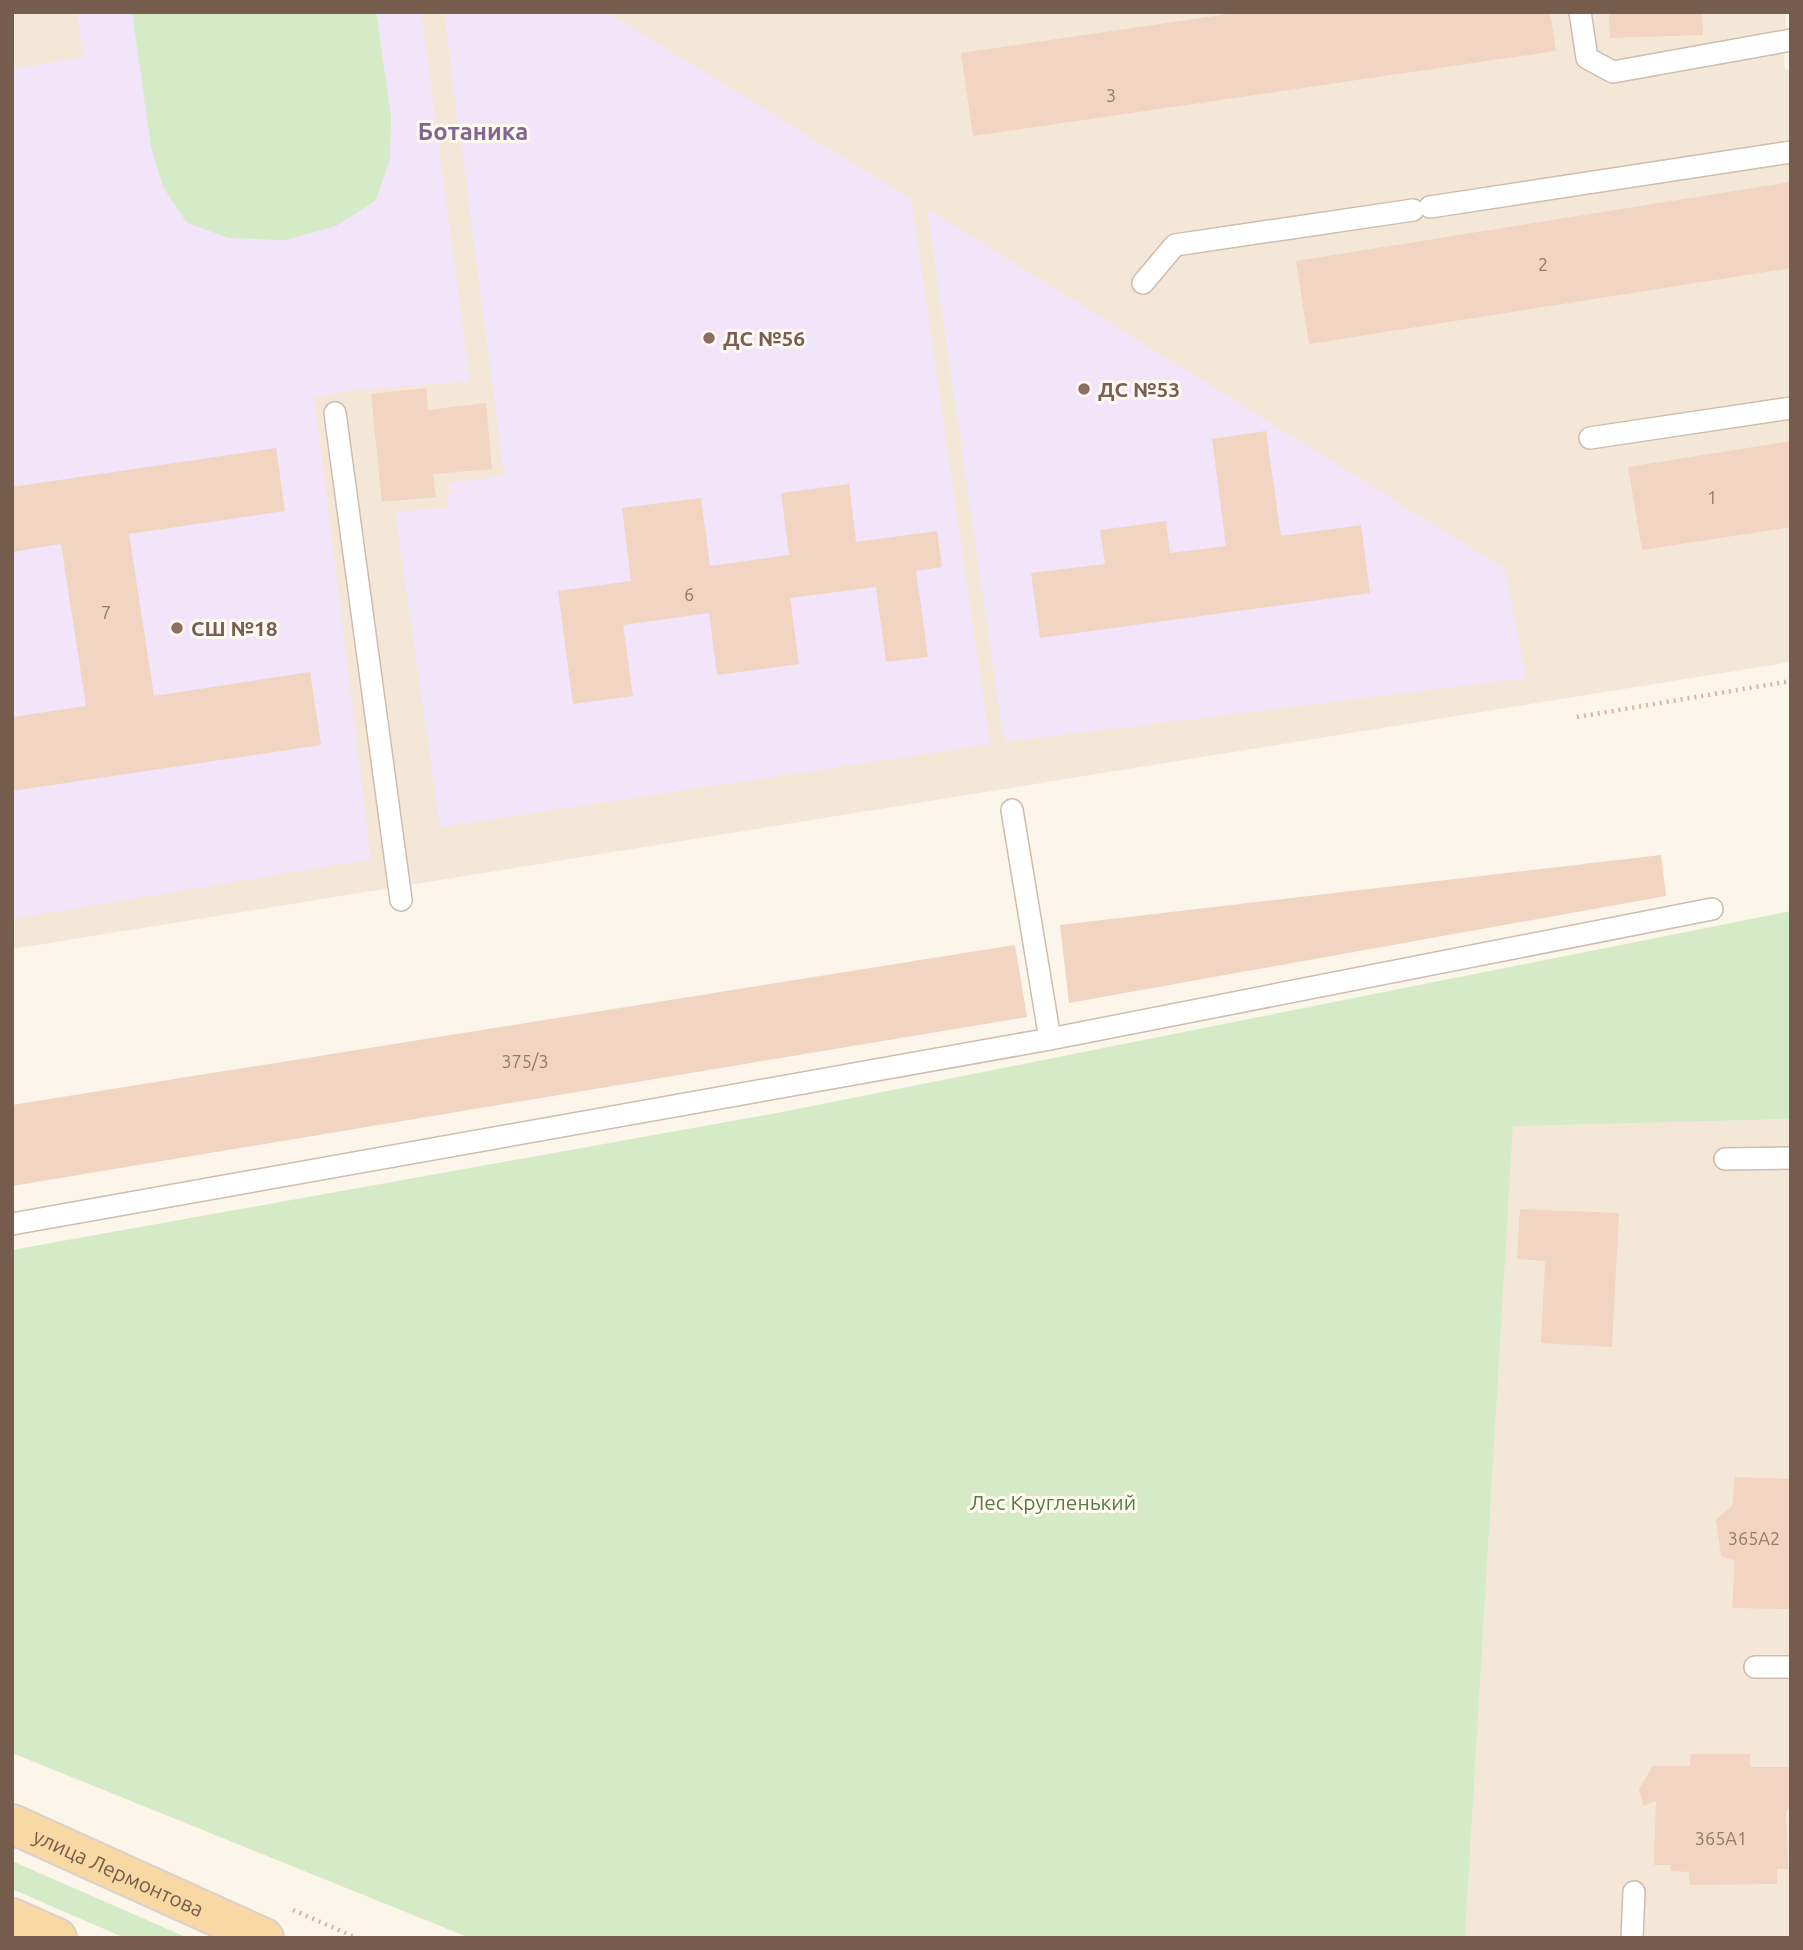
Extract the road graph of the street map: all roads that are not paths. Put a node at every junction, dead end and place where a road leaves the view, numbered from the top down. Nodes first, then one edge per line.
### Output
1 (1580, 12) edge
2 (1791, 40) edge
3 (1791, 152) edge
4 (1143, 283) dead end
5 (1791, 408) edge
6 (335, 413) dead end
7 (1590, 438) dead end
8 (1012, 810) dead end
9 (401, 900) dead end
10 (1712, 909) dead end
11 (1049, 1039) junction
12 (1791, 1158) edge
13 (1725, 1159) dead end
14 (12, 1224) edge
15 (1755, 1667) dead end
16 (1791, 1667) edge
17 (12, 1824) edge
18 (1634, 1892) dead end
19 (12, 1918) edge
20 (57, 1938) edge
21 (264, 1938) edge
22 (1632, 1938) edge

1 - 2 lane
3 - 4 lane
5 - 7 lane
6 - 9 lane
8 - 11 lane
10 - 11 lane
11 - 14 lane
12 - 13 lane
15 - 16 lane
17 - 21 main road, улица Лермонтова
18 - 22 lane
19 - 20 main road

